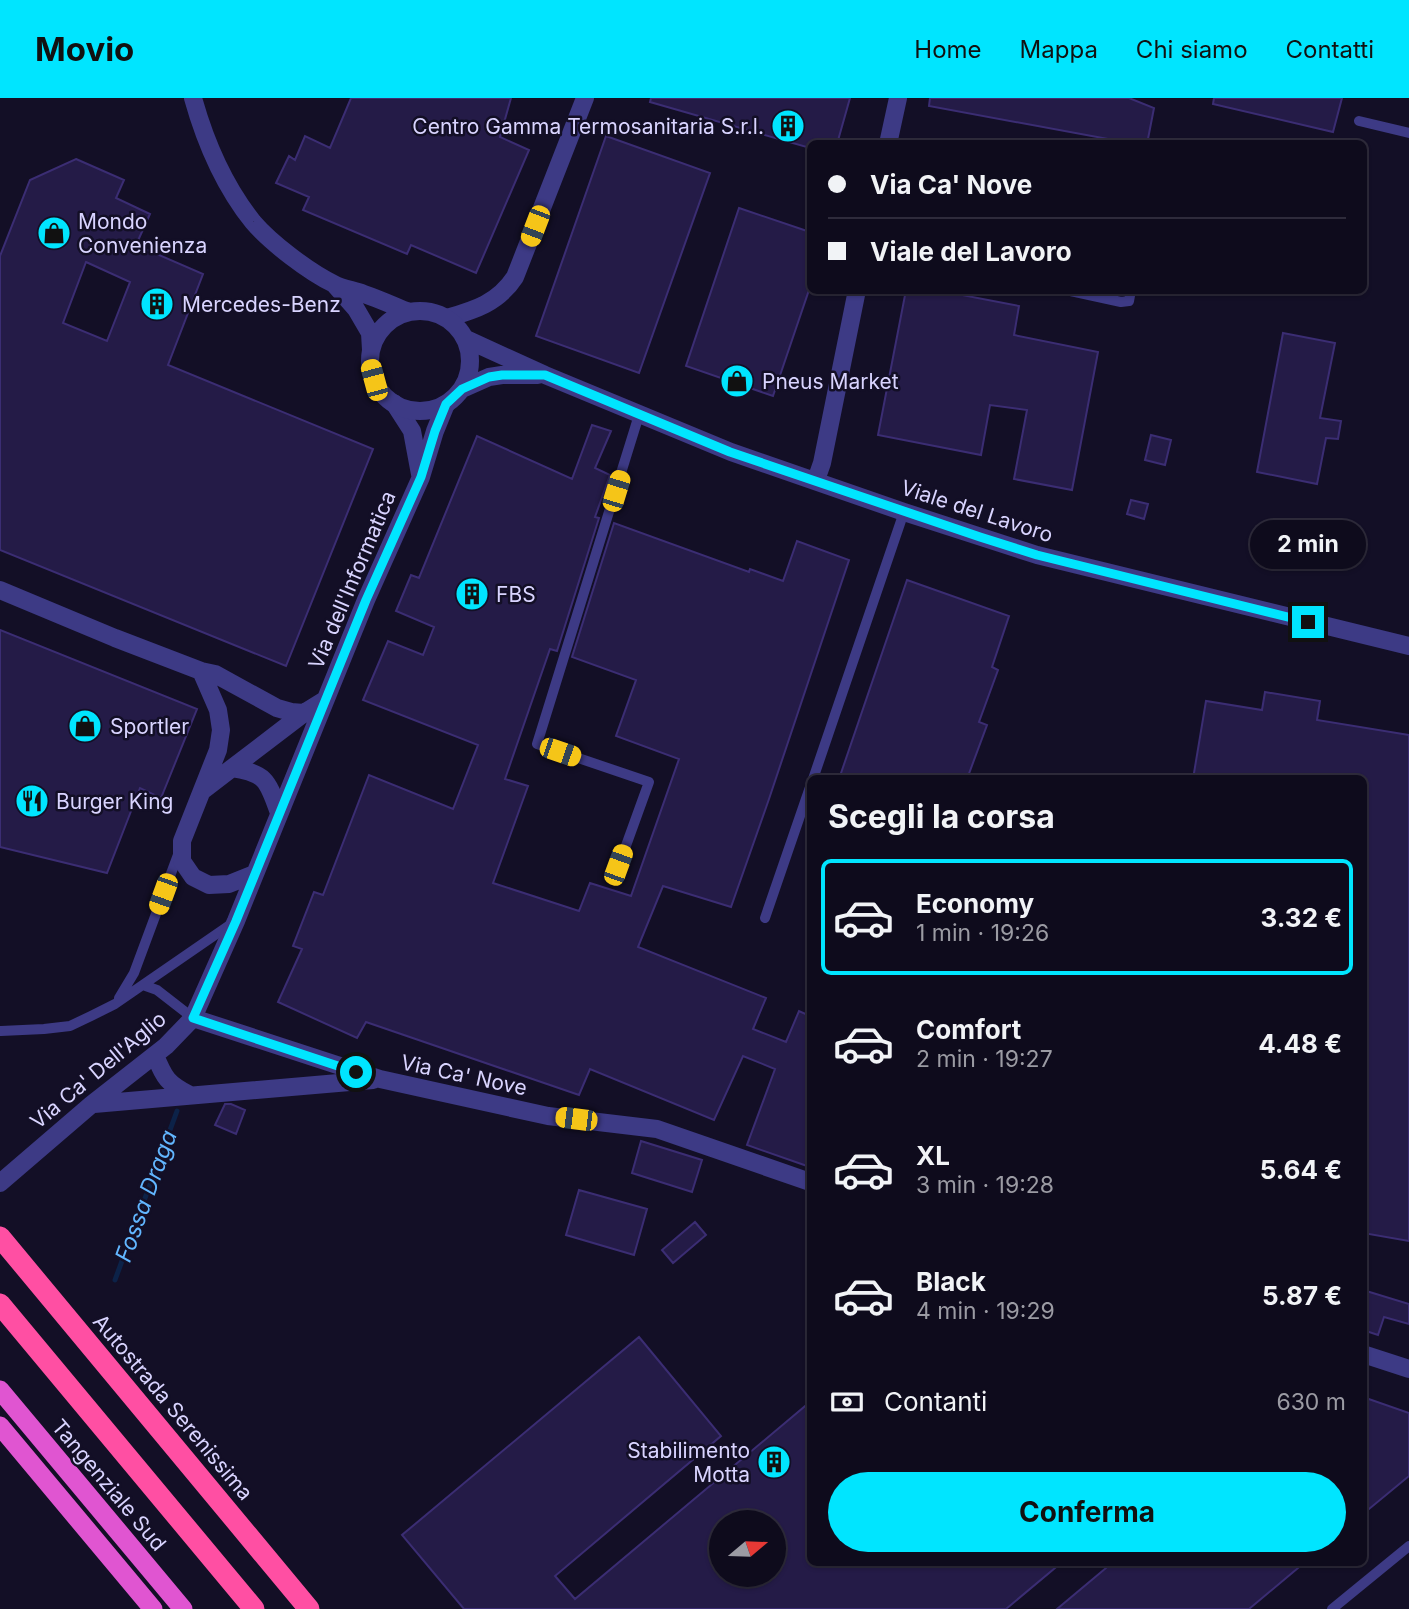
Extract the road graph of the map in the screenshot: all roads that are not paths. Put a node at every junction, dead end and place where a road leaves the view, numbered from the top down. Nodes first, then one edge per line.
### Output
1 (193, 98) edge
2 (585, 98) edge
3 (898, 98) edge
4 (1359, 121) dead end
5 (1409, 133) edge
6 (889, 140) edge
7 (335, 285) junction
8 (856, 294) edge
9 (1084, 294) edge
10 (1130, 294) edge
11 (409, 312) junction
12 (447, 318) junction
13 (466, 339) junction
14 (371, 350) junction
15 (545, 375) junction
16 (462, 389) junction
17 (394, 403) junction
18 (446, 404) junction
19 (639, 415) junction
20 (421, 477) junction
21 (816, 480) junction
22 (904, 512) junction
23 (0, 590) edge
24 (1409, 646) edge
25 (201, 670) junction
26 (325, 700) junction
27 (304, 713) junction
28 (232, 768) junction
29 (814, 775) edge
30 (202, 791) junction
31 (807, 796) edge
32 (279, 813) junction
33 (183, 841) junction
34 (618, 865) dead end
35 (254, 874) junction
36 (765, 918) dead end
37 (236, 921) junction
38 (143, 985) junction
39 (115, 1004) junction
40 (193, 1018) junction
41 (0, 1031) edge
42 (155, 1055) junction
43 (380, 1079) junction
44 (190, 1095) junction
45 (92, 1104) junction
46 (807, 1180) edge
47 (0, 1183) edge
48 (0, 1237) edge
49 (0, 1304) edge
50 (1367, 1355) edge
51 (1409, 1368) edge
52 (0, 1390) edge
53 (0, 1426) edge
54 (1409, 1546) edge
55 (153, 1609) edge
56 (183, 1609) edge
57 (254, 1609) edge
58 (309, 1609) edge
59 (1332, 1609) edge

1 - 7 street
2 - 12 street
3 - 6 street
4 - 5 lane
7 - 11 street
7 - 14 street
8 - 21 street
9 - 10 lane
11 - 12 street
11 - 14 street
12 - 13 street, Viale del Lavoro
13 - 15 street, Viale del Lavoro
13 - 16 street
14 - 17 street
15 - 16 street, Viale del Lavoro
15 - 19 street, Viale del Lavoro
16 - 18 street, Viale del Lavoro
17 - 18 street
17 - 20 street, Via dell'Informatica
18 - 20 street, Via dell'Informatica
19 - 21 street, Viale del Lavoro
19 - 34 lane
20 - 26 street, Via dell'Informatica
21 - 22 street, Viale del Lavoro
22 - 24 street, Viale del Lavoro
22 - 29 lane
23 - 25 street
25 - 27 street
25 - 30 street
26 - 27 street, Via dell'Informatica
26 - 32 street, Via dell'Informatica
27 - 28 street, Via dell'Informatica
28 - 30 street
28 - 32 street
30 - 33 street
31 - 36 lane
32 - 35 street, Via dell'Informatica
33 - 35 street
33 - 39 lane
35 - 37 street, Via dell'Informatica
37 - 38 lane
37 - 40 street, Via dell'Informatica
38 - 39 lane
38 - 40 lane
39 - 41 lane
40 - 42 street, Via Ca' Dell'Aglio
40 - 43 street, Via Ca' Nove
42 - 44 street
42 - 45 street, Via Ca' Dell'Aglio
43 - 44 street
43 - 46 street, Via Ca' Nove
44 - 45 street
45 - 47 street, Via Ca' Dell'Aglio
48 - 58 highway, Autostrada Serenissima
49 - 57 highway
50 - 51 street
52 - 56 highway, Tangenziale Sud
53 - 55 highway
54 - 59 lane

